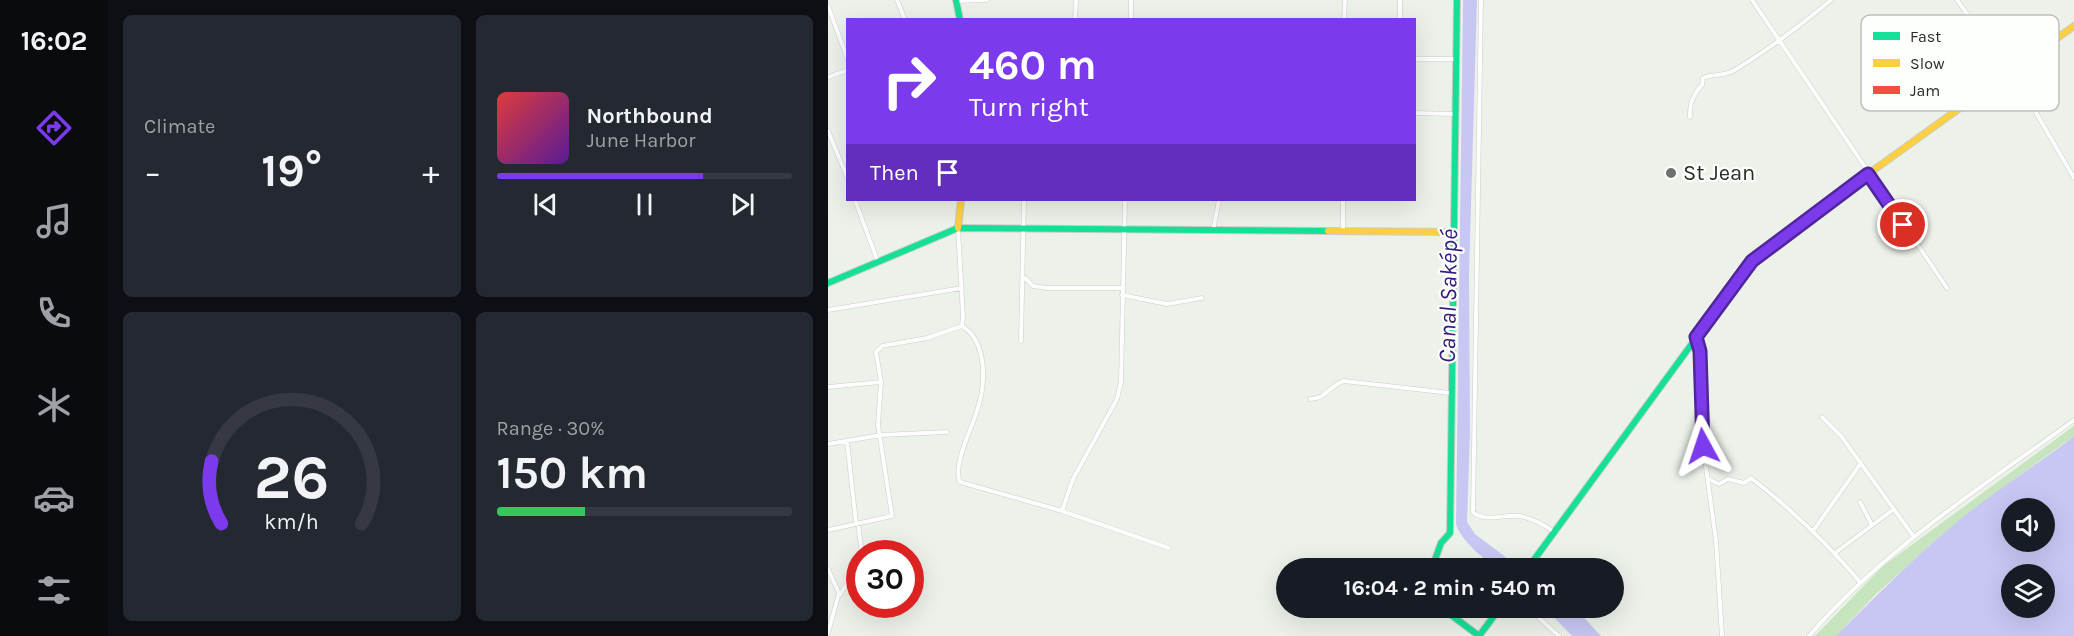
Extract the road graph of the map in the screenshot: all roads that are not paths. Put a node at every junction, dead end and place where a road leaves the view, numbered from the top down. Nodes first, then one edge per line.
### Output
1 (897, 0) edge
2 (987, 0) edge
3 (1076, 0) edge
4 (1131, 0) edge
5 (1345, 0) edge
6 (1400, 0) edge
7 (1457, 0) edge
8 (1481, 0) edge
9 (1752, 0) edge
10 (1831, 0) edge
11 (1957, 0) edge
12 (956, 1) edge
13 (828, 6) edge
14 (1968, 15) edge
15 (904, 18) edge
16 (960, 18) edge
17 (1075, 18) edge
18 (1131, 18) edge
19 (1344, 18) edge
20 (1400, 18) edge
21 (2074, 26) edge
22 (2059, 37) edge
23 (1780, 42) junction
24 (846, 55) edge
25 (1416, 59) edge
26 (1455, 59) junction
27 (846, 71) edge
28 (828, 77) edge
29 (1956, 111) edge
30 (2035, 111) edge
31 (1416, 113) edge
32 (1454, 114) junction
33 (1690, 117) dead end
34 (828, 131) edge
35 (846, 174) edge
36 (1868, 174) junction
37 (2074, 178) edge
38 (855, 201) edge
39 (961, 201) edge
40 (1024, 201) edge
41 (1125, 201) edge
42 (1218, 201) edge
43 (1343, 201) edge
44 (1025, 227) junction
45 (958, 228) junction
46 (1124, 229) junction
47 (1343, 230) junction
48 (1213, 232) junction
49 (1452, 232) junction
50 (879, 263) junction
51 (1024, 278) junction
52 (828, 283) edge
53 (962, 288) junction
54 (1122, 288) junction
55 (1947, 288) dead end
56 (1122, 295) junction
57 (1202, 298) dead end
58 (828, 310) edge
59 (962, 326) junction
60 (1696, 337) junction
61 (1021, 341) dead end
62 (881, 382) junction
63 (828, 387) edge
64 (1450, 393) junction
65 (1310, 399) dead end
66 (1822, 417) dead end
67 (2074, 420) edge
68 (947, 432) dead end
69 (881, 435) junction
70 (848, 441) junction
71 (828, 444) edge
72 (1861, 463) junction
73 (1708, 479) junction
74 (1860, 502) dead end
75 (1894, 508) junction
76 (1062, 511) junction
77 (857, 523) junction
78 (1872, 525) junction
79 (828, 530) edge
80 (1813, 531) junction
81 (1554, 532) junction
82 (1914, 537) junction
83 (860, 540) edge
84 (1169, 548) dead end
85 (1835, 553) junction
86 (1436, 558) edge
87 (1535, 558) edge
88 (828, 569) edge
89 (1860, 582) junction
90 (846, 586) edge
91 (839, 597) junction
92 (1455, 618) edge
93 (1492, 618) edge
94 (1539, 618) edge
95 (828, 631) edge
96 (1479, 636) edge
97 (1559, 636) edge
98 (1722, 636) edge
99 (1809, 636) edge

1 - 15 street
2 - 12 street
3 - 17 street
4 - 18 street
5 - 19 street
6 - 20 street
7 - 26 street
8 - 81 street
9 - 23 street
10 - 23 street
11 - 14 street
12 - 16 street
13 - 24 street
21 - 22 street
23 - 33 street
23 - 36 street
25 - 26 street
26 - 32 street
27 - 28 street
29 - 36 street
30 - 37 street
31 - 32 street
32 - 49 street
34 - 35 street
36 - 55 street
36 - 60 street
38 - 50 street
39 - 45 street
40 - 44 street
41 - 46 street
42 - 48 street
43 - 47 street
44 - 45 street
44 - 46 street
44 - 51 street
45 - 50 street
45 - 53 street
46 - 48 street
46 - 54 street
47 - 48 street
47 - 49 street
49 - 64 street
50 - 52 street
51 - 54 street
51 - 61 street
53 - 58 street
53 - 59 street
54 - 56 street
56 - 57 street
56 - 76 street
59 - 62 street
59 - 76 street
60 - 73 street
60 - 81 street
62 - 63 street
62 - 69 street
64 - 65 street
64 - 86 street
66 - 72 street
67 - 82 street
68 - 69 street
69 - 70 street
69 - 77 street
70 - 71 street
70 - 77 street
72 - 75 street
72 - 80 street
73 - 80 street
73 - 98 street
74 - 78 street
75 - 78 street
75 - 82 street
76 - 84 street
77 - 79 street
77 - 83 street
78 - 85 street
80 - 85 street
81 - 87 street
82 - 89 street
85 - 89 street
88 - 91 street
89 - 99 street
90 - 91 street
91 - 95 street
92 - 96 street
93 - 96 street
94 - 97 street

